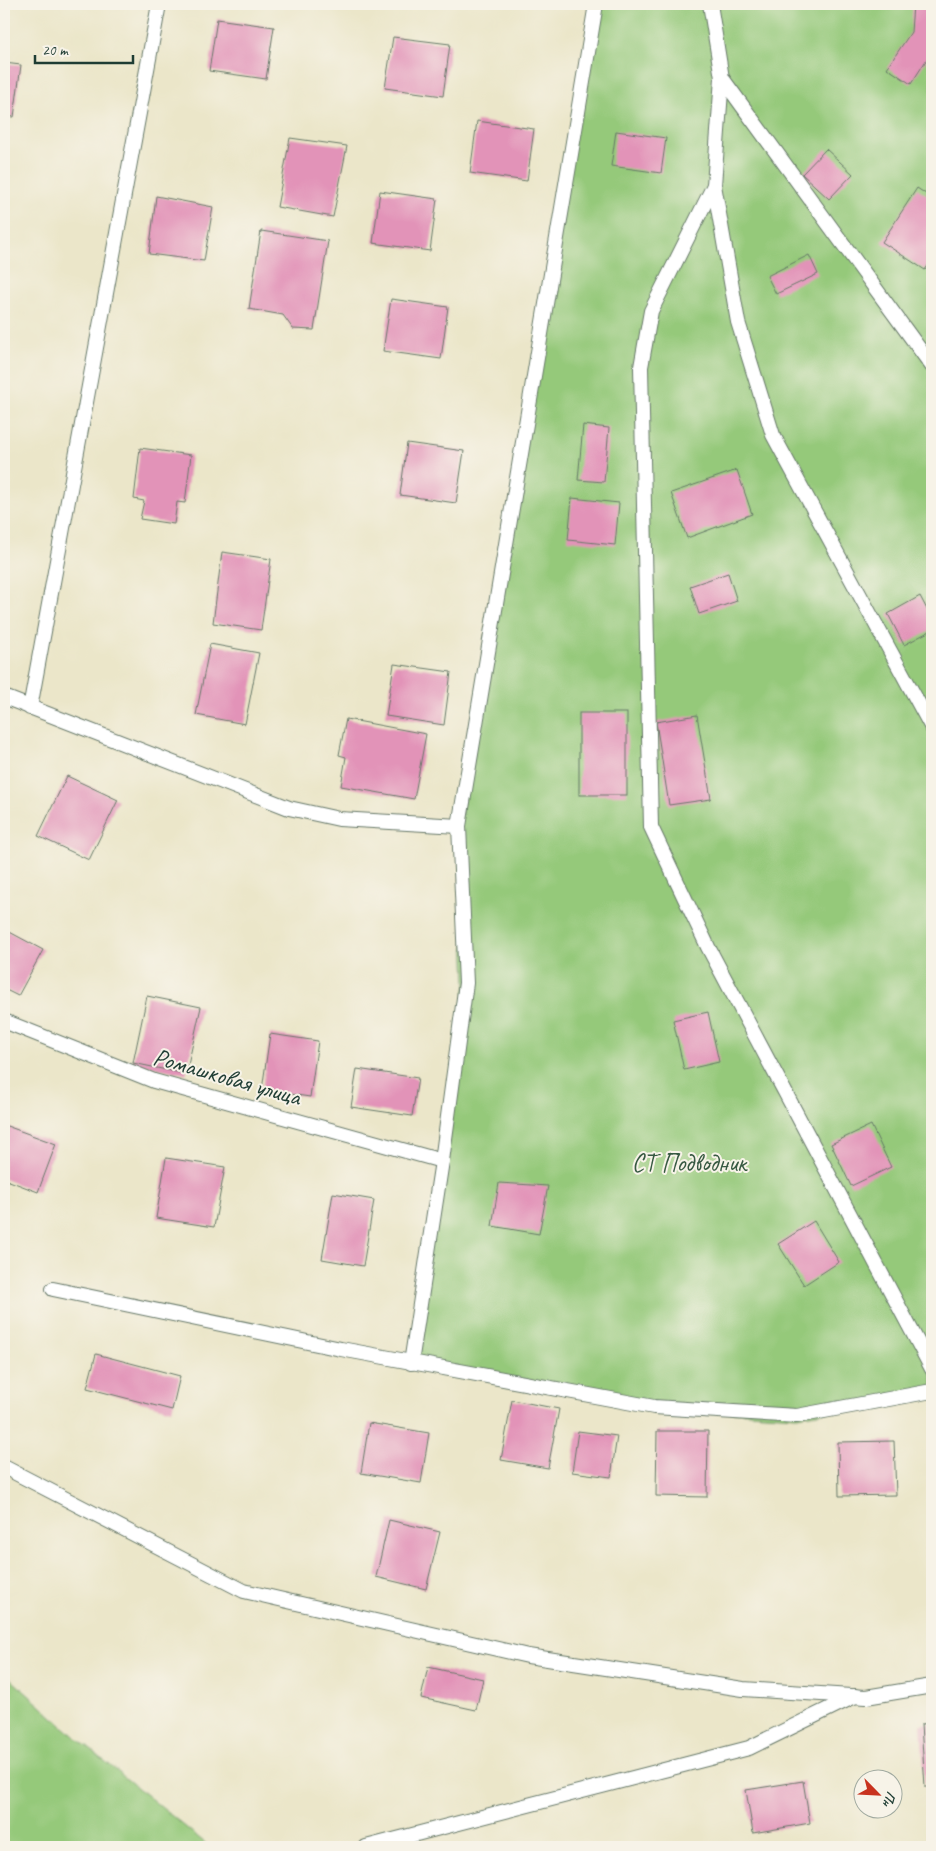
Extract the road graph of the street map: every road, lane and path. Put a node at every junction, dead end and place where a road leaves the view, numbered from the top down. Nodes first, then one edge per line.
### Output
1 (159, 4) edge
2 (596, 4) edge
3 (710, 4) edge
4 (722, 78) junction
5 (714, 185) junction
6 (932, 366) edge
7 (4, 697) edge
8 (30, 708) junction
9 (932, 728) edge
10 (459, 826) junction
11 (4, 1021) edge
12 (442, 1161) junction
13 (53, 1289) dead end
14 (411, 1362) junction
15 (932, 1369) edge
16 (932, 1391) edge
17 (4, 1467) edge
18 (932, 1686) edge
19 (856, 1696) junction
20 (366, 1847) edge

1 - 8 lane
2 - 10 lane
3 - 4 lane
4 - 5 lane
4 - 6 lane
5 - 9 lane
5 - 15 lane
7 - 8 lane
8 - 10 lane
10 - 12 lane
11 - 12 lane, Ромашковая улица
12 - 14 lane
13 - 14 lane
14 - 16 lane
17 - 19 lane
18 - 19 lane
19 - 20 lane

